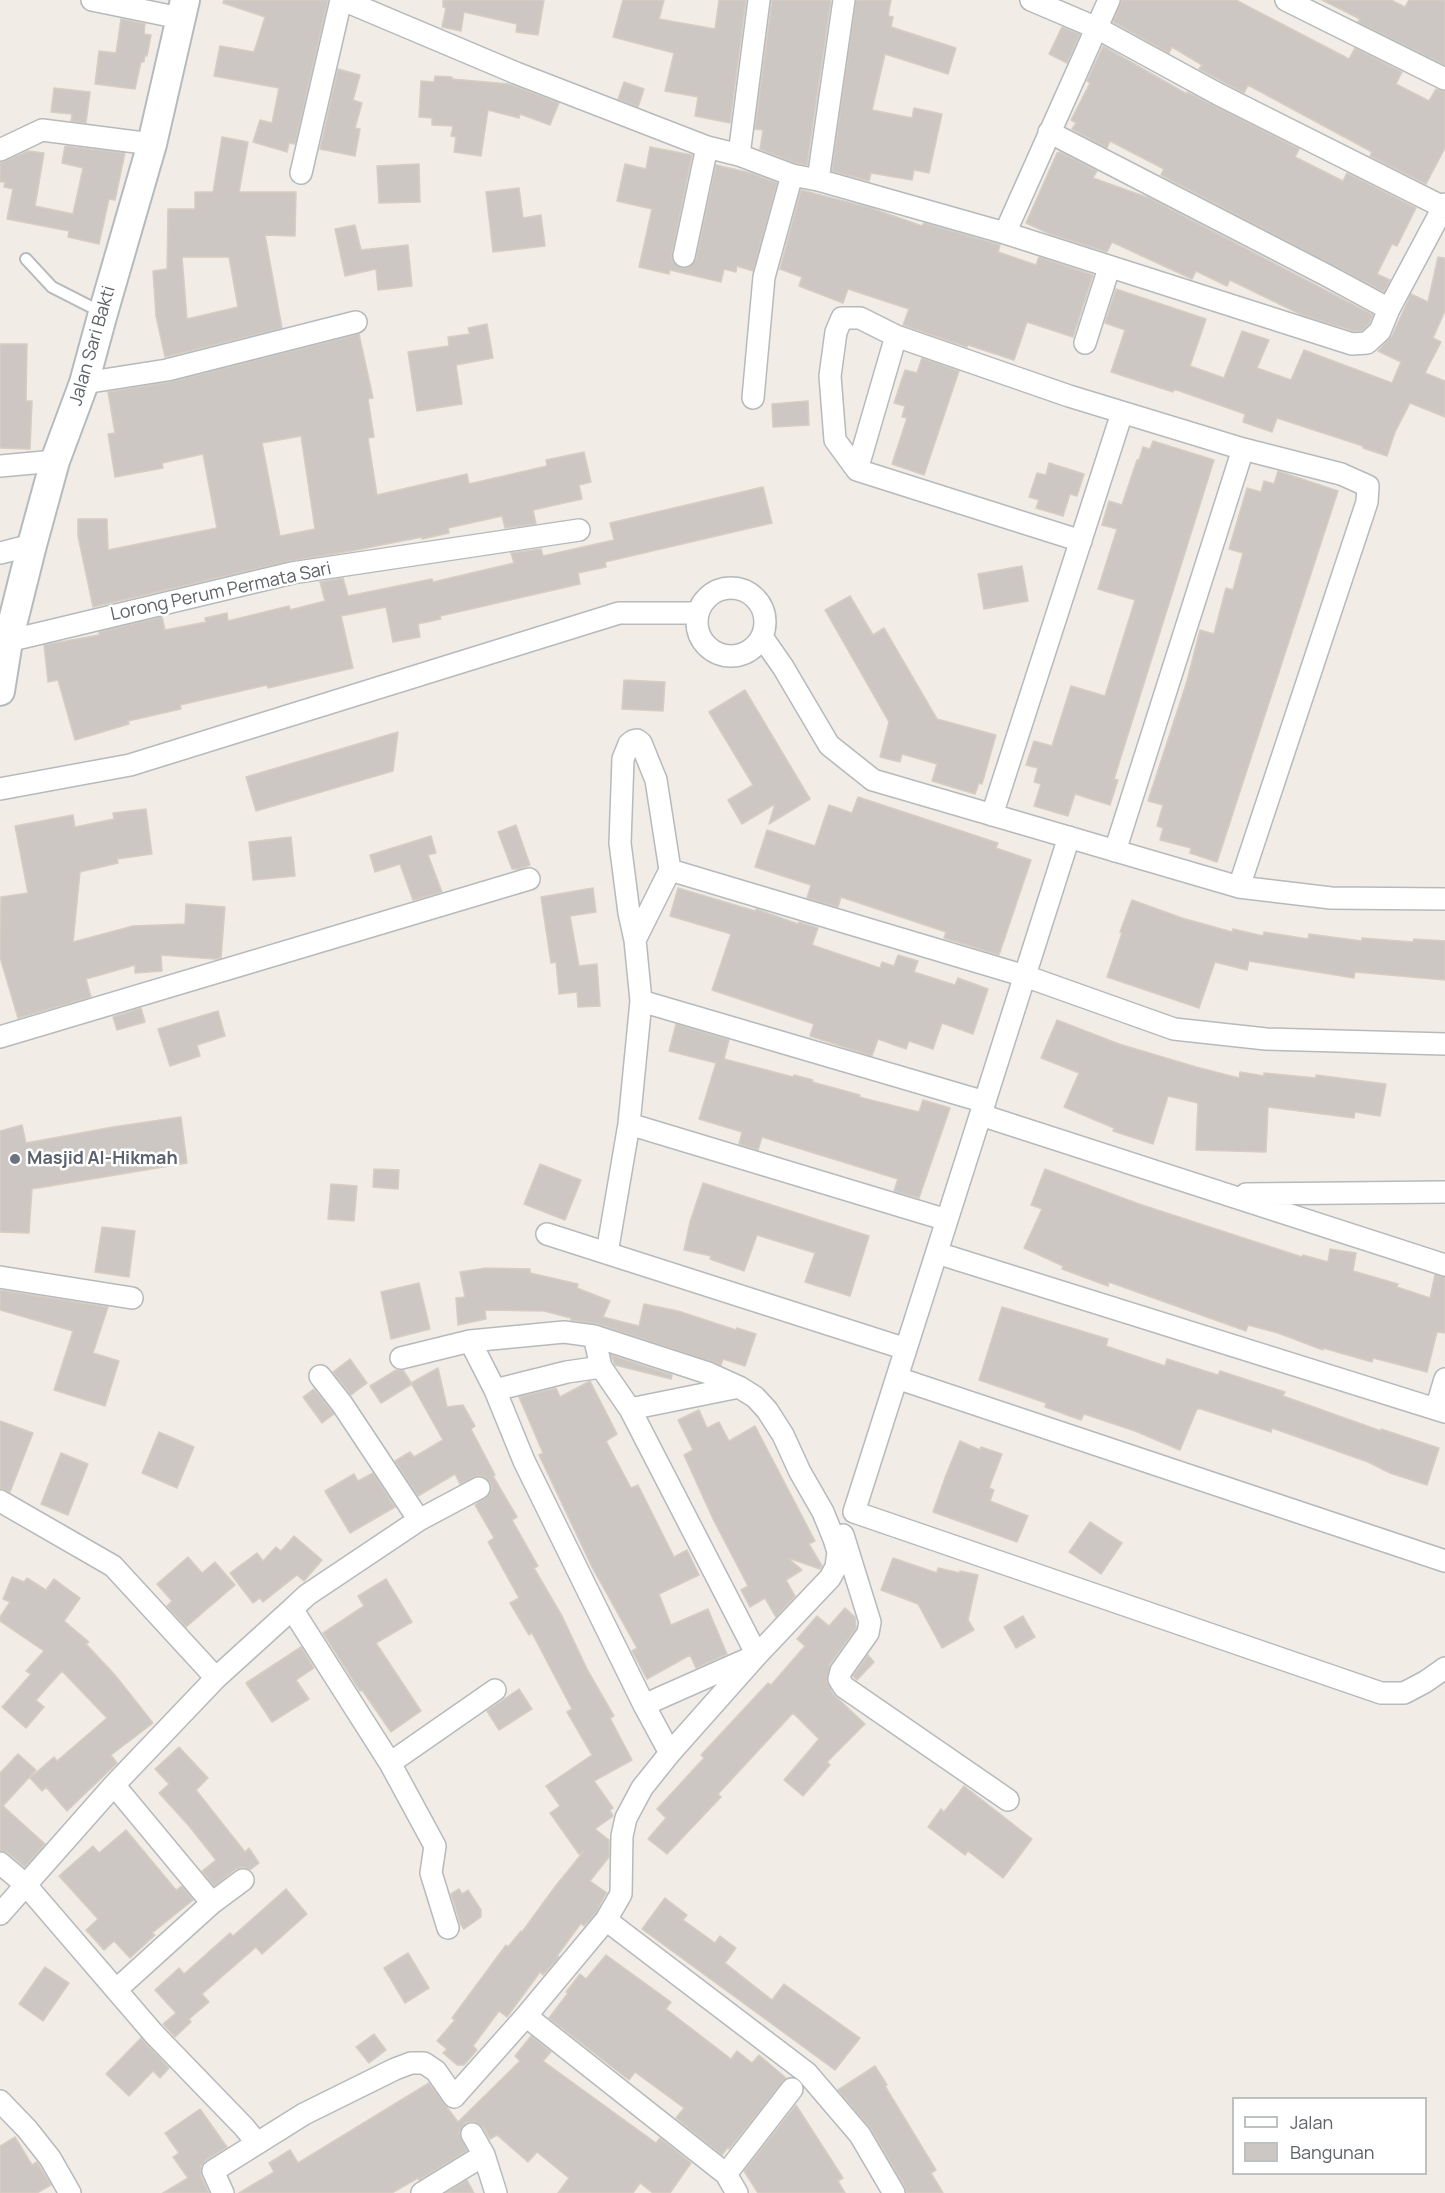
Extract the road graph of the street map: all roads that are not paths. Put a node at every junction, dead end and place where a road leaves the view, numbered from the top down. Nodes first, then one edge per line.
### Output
1 (92, 0) edge
2 (342, 0) edge
3 (759, 0) edge
4 (844, 0) edge
5 (1031, 0) edge
6 (1109, 0) edge
7 (1286, 0) edge
8 (182, 9) edge
9 (1096, 28) junction
10 (1445, 79) edge
11 (1049, 132) junction
12 (152, 144) junction
13 (707, 147) junction
14 (0, 150) edge
15 (739, 155) junction
16 (301, 173) dead end
17 (792, 175) junction
18 (818, 180) junction
19 (1444, 205) edge
20 (1005, 233) junction
21 (1436, 241) edge
22 (684, 256) dead end
23 (26, 259) dead end
24 (1109, 268) junction
25 (1389, 309) junction
26 (103, 313) junction
27 (356, 321) dead end
28 (896, 336) junction
29 (1085, 343) dead end
30 (84, 383) junction
31 (753, 398) dead end
32 (1122, 413) junction
33 (1243, 449) junction
34 (55, 461) junction
35 (0, 466) edge
36 (857, 470) junction
37 (579, 530) dead end
38 (1081, 541) junction
39 (32, 545) junction
40 (0, 553) edge
41 (698, 613) junction
42 (762, 637) junction
43 (8, 641) junction
44 (0, 691) edge
45 (0, 789) edge
46 (993, 815) junction
47 (1070, 837) junction
48 (1115, 851) junction
49 (670, 870) junction
50 (529, 879) dead end
51 (1239, 887) junction
52 (1445, 899) edge
53 (635, 940) junction
54 (1025, 976) junction
55 (641, 1001) junction
56 (0, 1037) edge
57 (1445, 1044) edge
58 (983, 1108) junction
59 (630, 1124) junction
60 (1445, 1192) edge
61 (1228, 1194) junction
62 (947, 1220) junction
63 (547, 1234) dead end
64 (607, 1253) junction
65 (937, 1253) junction
66 (1445, 1265) edge
67 (0, 1277) edge
68 (132, 1298) dead end
69 (594, 1336) junction
70 (470, 1341) junction
71 (906, 1348) junction
72 (401, 1358) dead end
73 (601, 1367) junction
74 (321, 1376) dead end
75 (897, 1378) junction
76 (1445, 1379) edge
77 (739, 1387) junction
78 (495, 1390) junction
79 (630, 1409) junction
80 (1440, 1411) edge
81 (479, 1488) dead end
82 (0, 1501) edge
83 (823, 1512) junction
84 (419, 1520) junction
85 (1445, 1561) edge
86 (292, 1609) junction
87 (757, 1655) junction
88 (1445, 1668) edge
89 (216, 1678) junction
90 (495, 1690) dead end
91 (644, 1705) junction
92 (670, 1753) junction
93 (390, 1763) junction
94 (114, 1785) junction
95 (1008, 1800) dead end
96 (0, 1863) edge
97 (243, 1880) dead end
98 (26, 1884) junction
99 (212, 1903) junction
100 (0, 1914) edge
101 (606, 1920) junction
102 (448, 1928) dead end
103 (117, 1989) junction
104 (526, 2016) junction
105 (792, 2089) dead end
106 (0, 2101) edge
107 (472, 2134) dead end
108 (257, 2143) junction
109 (484, 2156) junction
110 (726, 2174) junction
111 (70, 2193) edge
112 (223, 2193) edge
113 (422, 2193) edge
114 (496, 2193) edge
115 (737, 2193) edge
116 (894, 2193) edge

1 - 8 street
2 - 13 street
2 - 16 street
3 - 15 street
4 - 18 street
5 - 9 street
6 - 9 street
7 - 10 street
8 - 12 main road, Jalan Sari Bakti
9 - 11 street
9 - 19 street
11 - 20 street
11 - 25 street
12 - 14 street
12 - 26 main road, Jalan Sari Bakti
13 - 15 street
13 - 22 street
15 - 17 street
17 - 18 street
17 - 31 street
18 - 20 street
19 - 21 street
20 - 24 street
21 - 25 street
23 - 26 lane
24 - 25 street
24 - 29 street
26 - 30 main road, Jalan Sari Bakti
27 - 30 street
28 - 32 street
28 - 36 street
28 - 36 street
30 - 34 main road, Jalan Sari Bakti
32 - 33 street
32 - 38 street
33 - 48 street
33 - 51 street
34 - 35 street
34 - 39 main road, Jalan Sari Bakti
36 - 38 street
37 - 43 street, Lorong Perum Permata Sari
38 - 46 street
39 - 40 street
39 - 43 main road, Jalan Sari Bakti
41 - 42 street
41 - 42 street
41 - 45 street
42 - 46 street
43 - 44 main road, Jalan Sari Bakti
46 - 47 street
47 - 48 street
47 - 54 street
48 - 51 street
49 - 53 street
49 - 53 street
49 - 54 street
50 - 56 street
51 - 52 street
53 - 55 street
54 - 57 street
54 - 58 street
55 - 58 street
55 - 59 street
58 - 61 street
58 - 62 street
59 - 62 street
59 - 64 street
60 - 61 street
61 - 66 street
62 - 65 street
63 - 64 street
64 - 71 street
65 - 71 street
65 - 80 street
67 - 68 street
69 - 70 street
69 - 73 street
69 - 77 street
70 - 72 street
70 - 78 street
71 - 75 street
73 - 78 street
73 - 79 street
74 - 84 street
75 - 85 street
75 - 88 street
76 - 80 street
77 - 79 street
77 - 83 street
78 - 91 street
79 - 87 street
81 - 84 street
82 - 89 street
83 - 87 street
83 - 95 street
84 - 86 street
86 - 89 street
86 - 93 street
87 - 91 street
87 - 92 street
89 - 94 street
90 - 93 street
91 - 92 street
92 - 101 street
93 - 102 street
94 - 98 street
94 - 99 street
96 - 98 street
97 - 99 street
98 - 100 street
98 - 103 street
99 - 103 street
101 - 104 street
101 - 116 street
103 - 108 street
104 - 108 street
104 - 110 street
105 - 110 street
106 - 111 street
107 - 109 street
108 - 112 street
109 - 113 street
109 - 114 street
110 - 115 street

